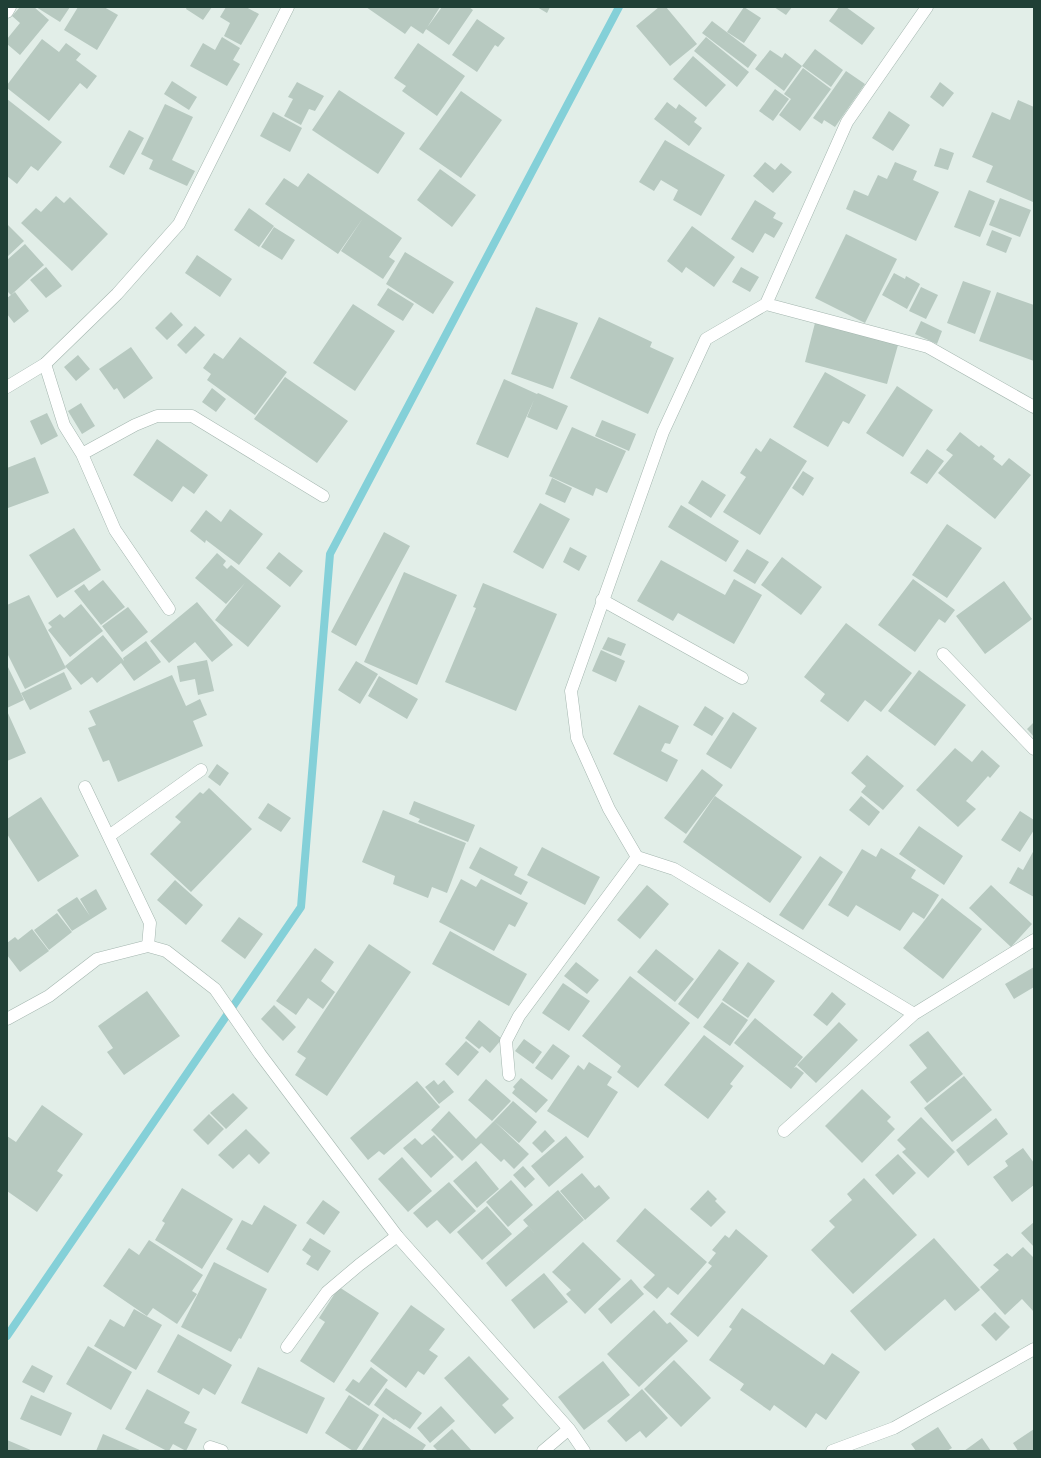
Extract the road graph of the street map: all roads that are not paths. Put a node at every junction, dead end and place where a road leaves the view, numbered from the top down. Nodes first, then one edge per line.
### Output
1 (10, 7) edge
2 (288, 7) edge
3 (927, 7) edge
4 (7, 12) edge
5 (766, 304) junction
6 (45, 364) junction
7 (7, 387) edge
8 (1034, 407) edge
9 (82, 454) junction
10 (323, 496) dead end
11 (602, 600) junction
12 (169, 609) dead end
13 (943, 654) dead end
14 (742, 678) dead end
15 (1034, 749) edge
16 (201, 770) dead end
17 (85, 787) dead end
18 (109, 836) junction
19 (637, 857) junction
20 (1034, 940) edge
21 (148, 946) junction
22 (914, 1014) junction
23 (7, 1019) edge
24 (510, 1075) dead end
25 (784, 1130) dead end
26 (397, 1236) junction
27 (286, 1347) dead end
28 (1034, 1349) edge
29 (569, 1429) junction
30 (210, 1447) dead end
31 (222, 1451) edge
32 (543, 1451) edge
33 (584, 1451) edge
34 (832, 1451) edge

1 - 4 street
2 - 6 street
3 - 5 street
5 - 8 street
5 - 11 street
6 - 7 street
6 - 9 street
9 - 10 street
9 - 12 street
11 - 14 street
11 - 19 street
13 - 15 street
16 - 18 street
17 - 18 street
18 - 21 street
19 - 22 street
19 - 24 street
20 - 22 street
21 - 23 street
21 - 26 street
22 - 25 street
26 - 27 street
26 - 29 street
28 - 34 street
29 - 32 street
29 - 33 street
30 - 31 street

